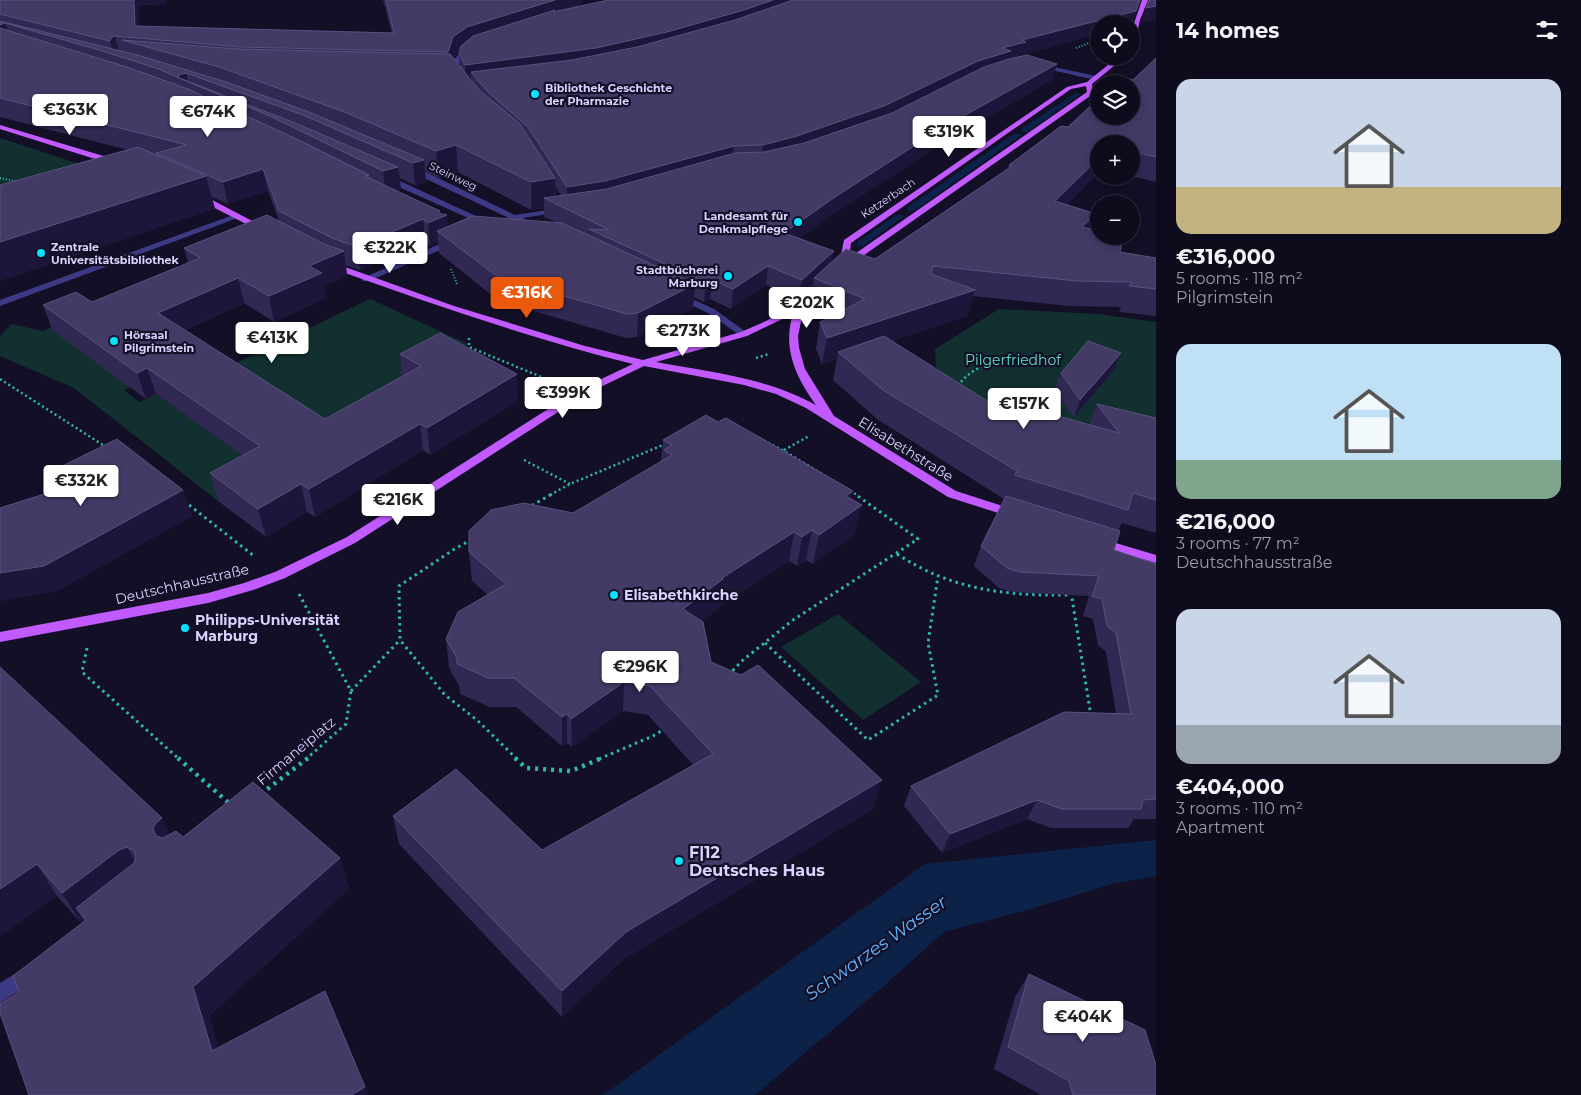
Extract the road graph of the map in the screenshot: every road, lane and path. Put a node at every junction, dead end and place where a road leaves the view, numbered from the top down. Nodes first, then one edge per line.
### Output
1 (1145, 0) edge
2 (1139, 15) edge
3 (480, 46) edge
4 (1031, 65) edge
5 (1112, 65) edge
6 (1099, 75) edge
7 (453, 77) edge
8 (1090, 79) edge
9 (1090, 81) edge
10 (1090, 93) edge
11 (0, 127) edge
12 (124, 165) edge
13 (404, 166) edge
14 (374, 173) edge
15 (0, 178) edge
16 (21, 182) edge
17 (186, 191) edge
18 (558, 201) edge
19 (239, 216) junction
20 (514, 217) junction
21 (492, 225) junction
22 (541, 230) edge
23 (476, 232) edge
24 (273, 234) edge
25 (456, 235) edge
26 (324, 261) edge
27 (836, 272) junction
28 (366, 279) junction
29 (666, 289) edge
30 (0, 304) edge
31 (800, 306) junction
32 (744, 334) junction
33 (469, 347) edge
34 (1057, 362) dead end
35 (643, 363) junction
36 (0, 379) edge
37 (957, 388) edge
38 (582, 392) junction
39 (834, 422) junction
40 (813, 435) dead end
41 (108, 448) edge
42 (784, 451) junction
43 (524, 460) dead end
44 (570, 484) junction
45 (183, 500) dead end
46 (1026, 518) edge
47 (1090, 539) edge
48 (897, 554) junction
49 (1156, 559) edge
50 (280, 575) junction
51 (938, 576) junction
52 (1072, 587) edge
53 (1070, 595) junction
54 (92, 620) junction
55 (0, 636) edge
56 (400, 640) junction
57 (764, 643) junction
58 (351, 691) junction
59 (1092, 724) edge
60 (259, 796) edge
61 (239, 812) edge
62 (46, 962) edge
63 (0, 994) edge

1 - 2 main road
3 - 7 street
4 - 8 street
5 - 6 main road, Ketzerbach
9 - 27 main road, Ketzerbach
10 - 27 main road, Ketzerbach
11 - 12 main road
13 - 20 street, Steinweg
14 - 21 street
15 - 16 path
17 - 19 main road
18 - 20 street
19 - 24 main road
19 - 30 street
20 - 21 street
20 - 22 street, Steinweg
21 - 23 street
25 - 28 street
26 - 28 main road, Elisabethstraße
27 - 31 main road, Ketzerbach
28 - 35 main road, Elisabethstraße
29 - 32 street
31 - 32 main road, Ketzerbach
31 - 39 main road
32 - 35 main road, Ketzerbach
33 - 38 path
34 - 37 path
35 - 38 main road, Deutschhausstraße
35 - 39 main road, Elisabethstraße
36 - 41 path
38 - 50 main road, Deutschhausstraße
39 - 46 main road, Elisabethstraße
40 - 42 path
42 - 44 path
42 - 48 path
43 - 44 path
44 - 56 path
45 - 50 path
47 - 49 main road
48 - 51 path
48 - 57 path
50 - 54 main road, Deutschhausstraße
50 - 58 path
51 - 53 path
51 - 57 path
52 - 53 path
53 - 59 path
54 - 55 main road, Deutschhausstraße
54 - 61 path
56 - 57 path
56 - 58 path
58 - 60 path, Firmaneiplatz
62 - 63 street

